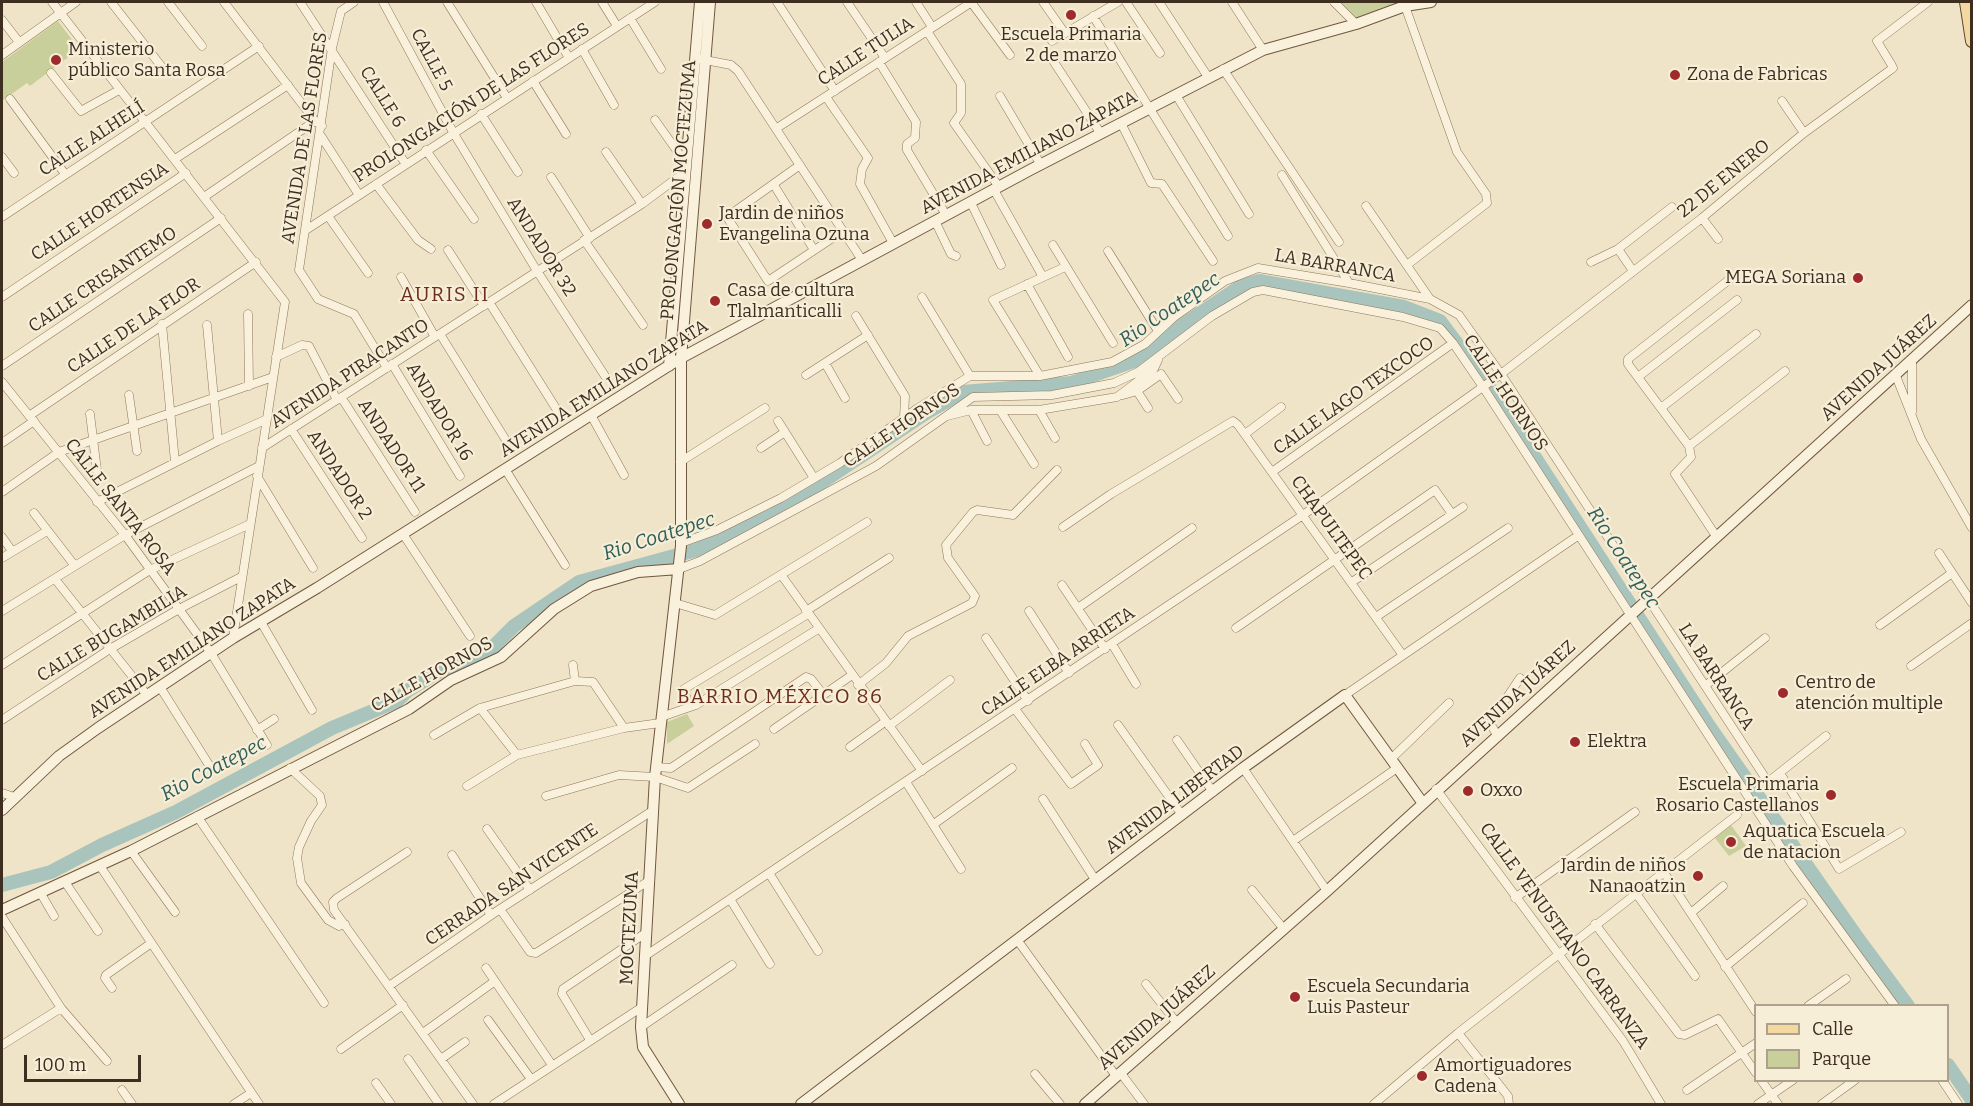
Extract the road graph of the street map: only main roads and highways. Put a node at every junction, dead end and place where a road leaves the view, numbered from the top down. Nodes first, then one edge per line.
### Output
1 (1966, 2) edge
2 (1971, 41) edge

1 - 2 main road

